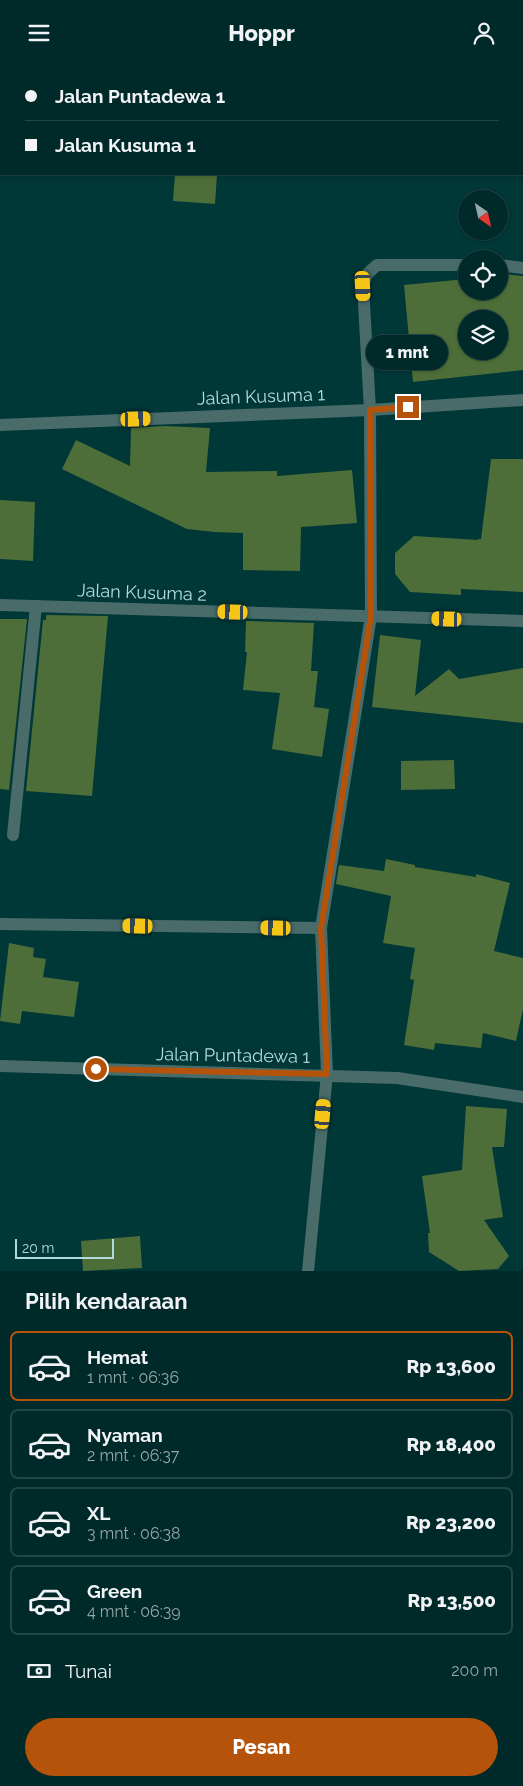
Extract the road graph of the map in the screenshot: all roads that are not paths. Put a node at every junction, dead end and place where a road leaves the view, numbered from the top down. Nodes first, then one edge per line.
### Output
1 (458, 265) edge
2 (508, 266) edge
3 (523, 268) edge
4 (523, 400) edge
5 (370, 410) junction
6 (0, 425) edge
7 (0, 605) edge
8 (36, 606) junction
9 (371, 616) junction
10 (523, 621) edge
11 (12, 835) dead end
12 (0, 924) edge
13 (321, 928) junction
14 (0, 1066) edge
15 (327, 1074) junction
16 (523, 1097) edge
17 (308, 1271) edge

1 - 5 street
2 - 3 street
4 - 5 street, Jalan Kusuma 1
5 - 6 street, Jalan Kusuma 1
5 - 9 street
7 - 8 street, Jalan Kusuma 2
8 - 9 street, Jalan Kusuma 2
8 - 11 street
9 - 10 street, Jalan Kusuma 2
9 - 13 street
12 - 13 street
13 - 15 street
14 - 15 street, Jalan Puntadewa 1
15 - 16 street, Jalan Puntadewa 1
15 - 17 street

